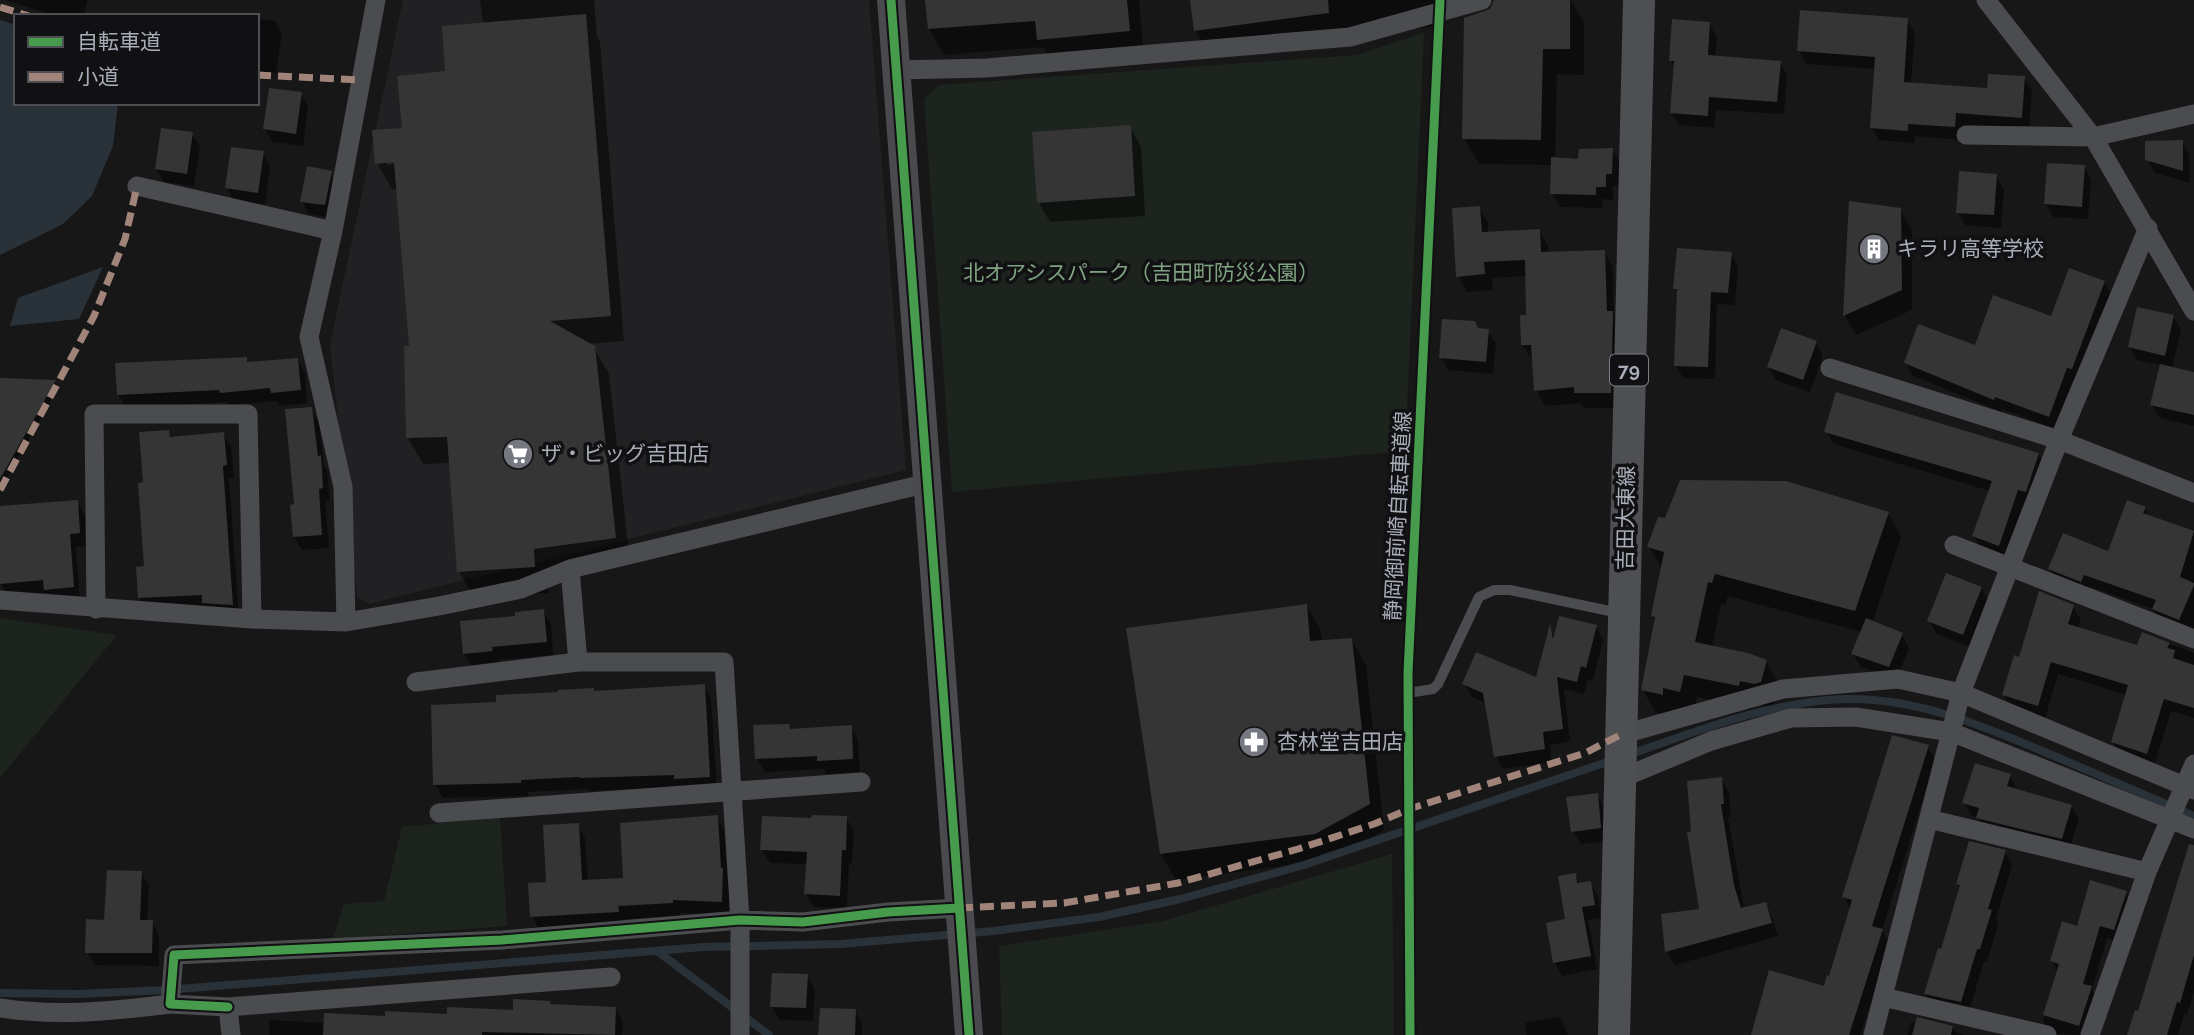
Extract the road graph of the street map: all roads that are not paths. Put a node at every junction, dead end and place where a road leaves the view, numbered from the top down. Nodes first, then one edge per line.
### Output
1 (376, 0) edge
2 (891, 0) edge
3 (1482, 0) edge
4 (1639, 0) edge
5 (1986, 0) edge
6 (896, 70) junction
7 (2194, 114) edge
8 (1966, 135) dead end
9 (2093, 137) junction
10 (137, 186) dead end
11 (2148, 228) junction
12 (333, 231) junction
13 (2194, 311) edge
14 (1830, 368) dead end
15 (2059, 440) junction
16 (928, 484) junction
17 (2194, 493) edge
18 (1954, 545) dead end
19 (2011, 566) junction
20 (570, 569) junction
21 (0, 600) edge
22 (96, 609) junction
23 (1623, 614) junction
24 (252, 620) junction
25 (346, 622) junction
26 (2194, 639) edge
27 (578, 662) junction
28 (416, 682) dead end
29 (1408, 693) dead end
30 (1960, 696) junction
31 (1952, 731) junction
32 (1620, 738) junction
33 (2194, 764) edge
34 (1622, 777) junction
35 (861, 782) dead end
36 (2187, 790) edge
37 (732, 791) junction
38 (439, 813) dead end
39 (2171, 817) junction
40 (1929, 819) junction
41 (2194, 829) edge
42 (2147, 872) junction
43 (959, 912) junction
44 (740, 925) junction
45 (611, 976) dead end
46 (1883, 997) junction
47 (170, 1003) junction
48 (228, 1007) junction
49 (0, 1008) edge
50 (740, 1034) edge
51 (231, 1035) edge
52 (969, 1035) edge
53 (1614, 1035) edge
54 (1873, 1035) edge
55 (2047, 1035) edge
56 (2090, 1035) edge

1 - 12 street
2 - 6 street
3 - 6 street
4 - 23 main road, 吉田大東線 / 79
5 - 9 street
6 - 16 street
7 - 9 street
8 - 9 street
9 - 11 street
10 - 12 street
11 - 13 street
11 - 15 street
12 - 25 street
14 - 15 street
15 - 17 street
15 - 19 street
16 - 20 street
16 - 43 street
18 - 19 street
19 - 26 street
19 - 30 street
20 - 25 street
20 - 27 street
21 - 22 street
22 - 24 street
22 - 24 street
23 - 29 lane
23 - 32 main road, 吉田大東線 / 79
24 - 25 street
27 - 28 street
27 - 37 street
30 - 31 street
30 - 32 street
30 - 36 street
31 - 34 street
31 - 39 street
31 - 40 street
32 - 34 main road, 吉田大東線 / 79
33 - 36 street
34 - 53 main road, 吉田大東線 / 79
35 - 37 street
36 - 39 street
37 - 38 street
37 - 44 street
39 - 41 street
39 - 42 street
40 - 42 street
40 - 46 street
42 - 56 street
43 - 44 street
43 - 52 street
44 - 47 street
44 - 50 street
45 - 48 street
46 - 54 street
46 - 55 street
47 - 48 street
47 - 49 street
48 - 51 street

